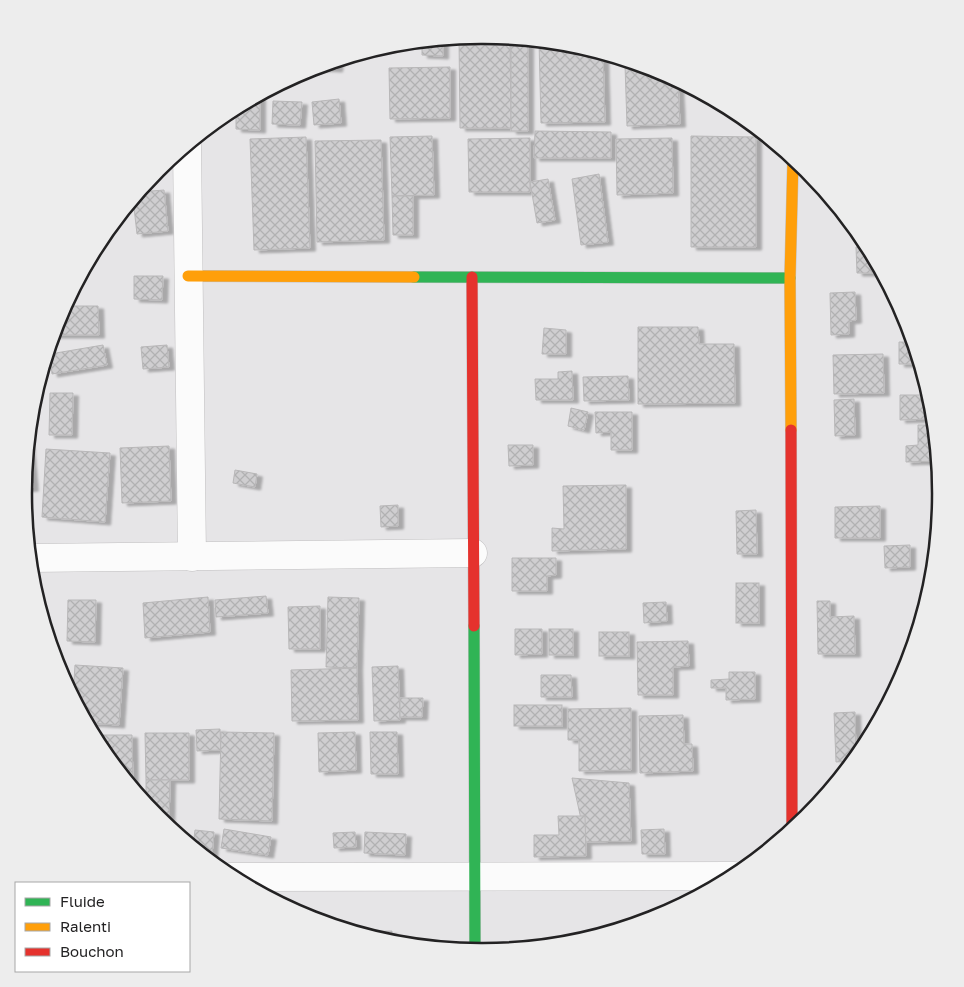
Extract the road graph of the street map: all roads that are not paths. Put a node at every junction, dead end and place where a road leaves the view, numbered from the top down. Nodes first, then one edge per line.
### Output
1 (187, 155) edge
2 (793, 169) edge
3 (188, 276) junction
4 (472, 277) junction
5 (790, 278) junction
6 (473, 553) junction
7 (192, 556) junction
8 (37, 558) edge
9 (792, 818) edge
10 (475, 876) junction
11 (718, 876) edge
12 (248, 877) edge
13 (475, 943) edge

1 - 3 street
2 - 5 street
3 - 4 street
3 - 7 street
4 - 5 street
4 - 6 street
5 - 9 street
6 - 7 street
6 - 10 street
7 - 8 street
10 - 11 street
10 - 12 street
10 - 13 street

